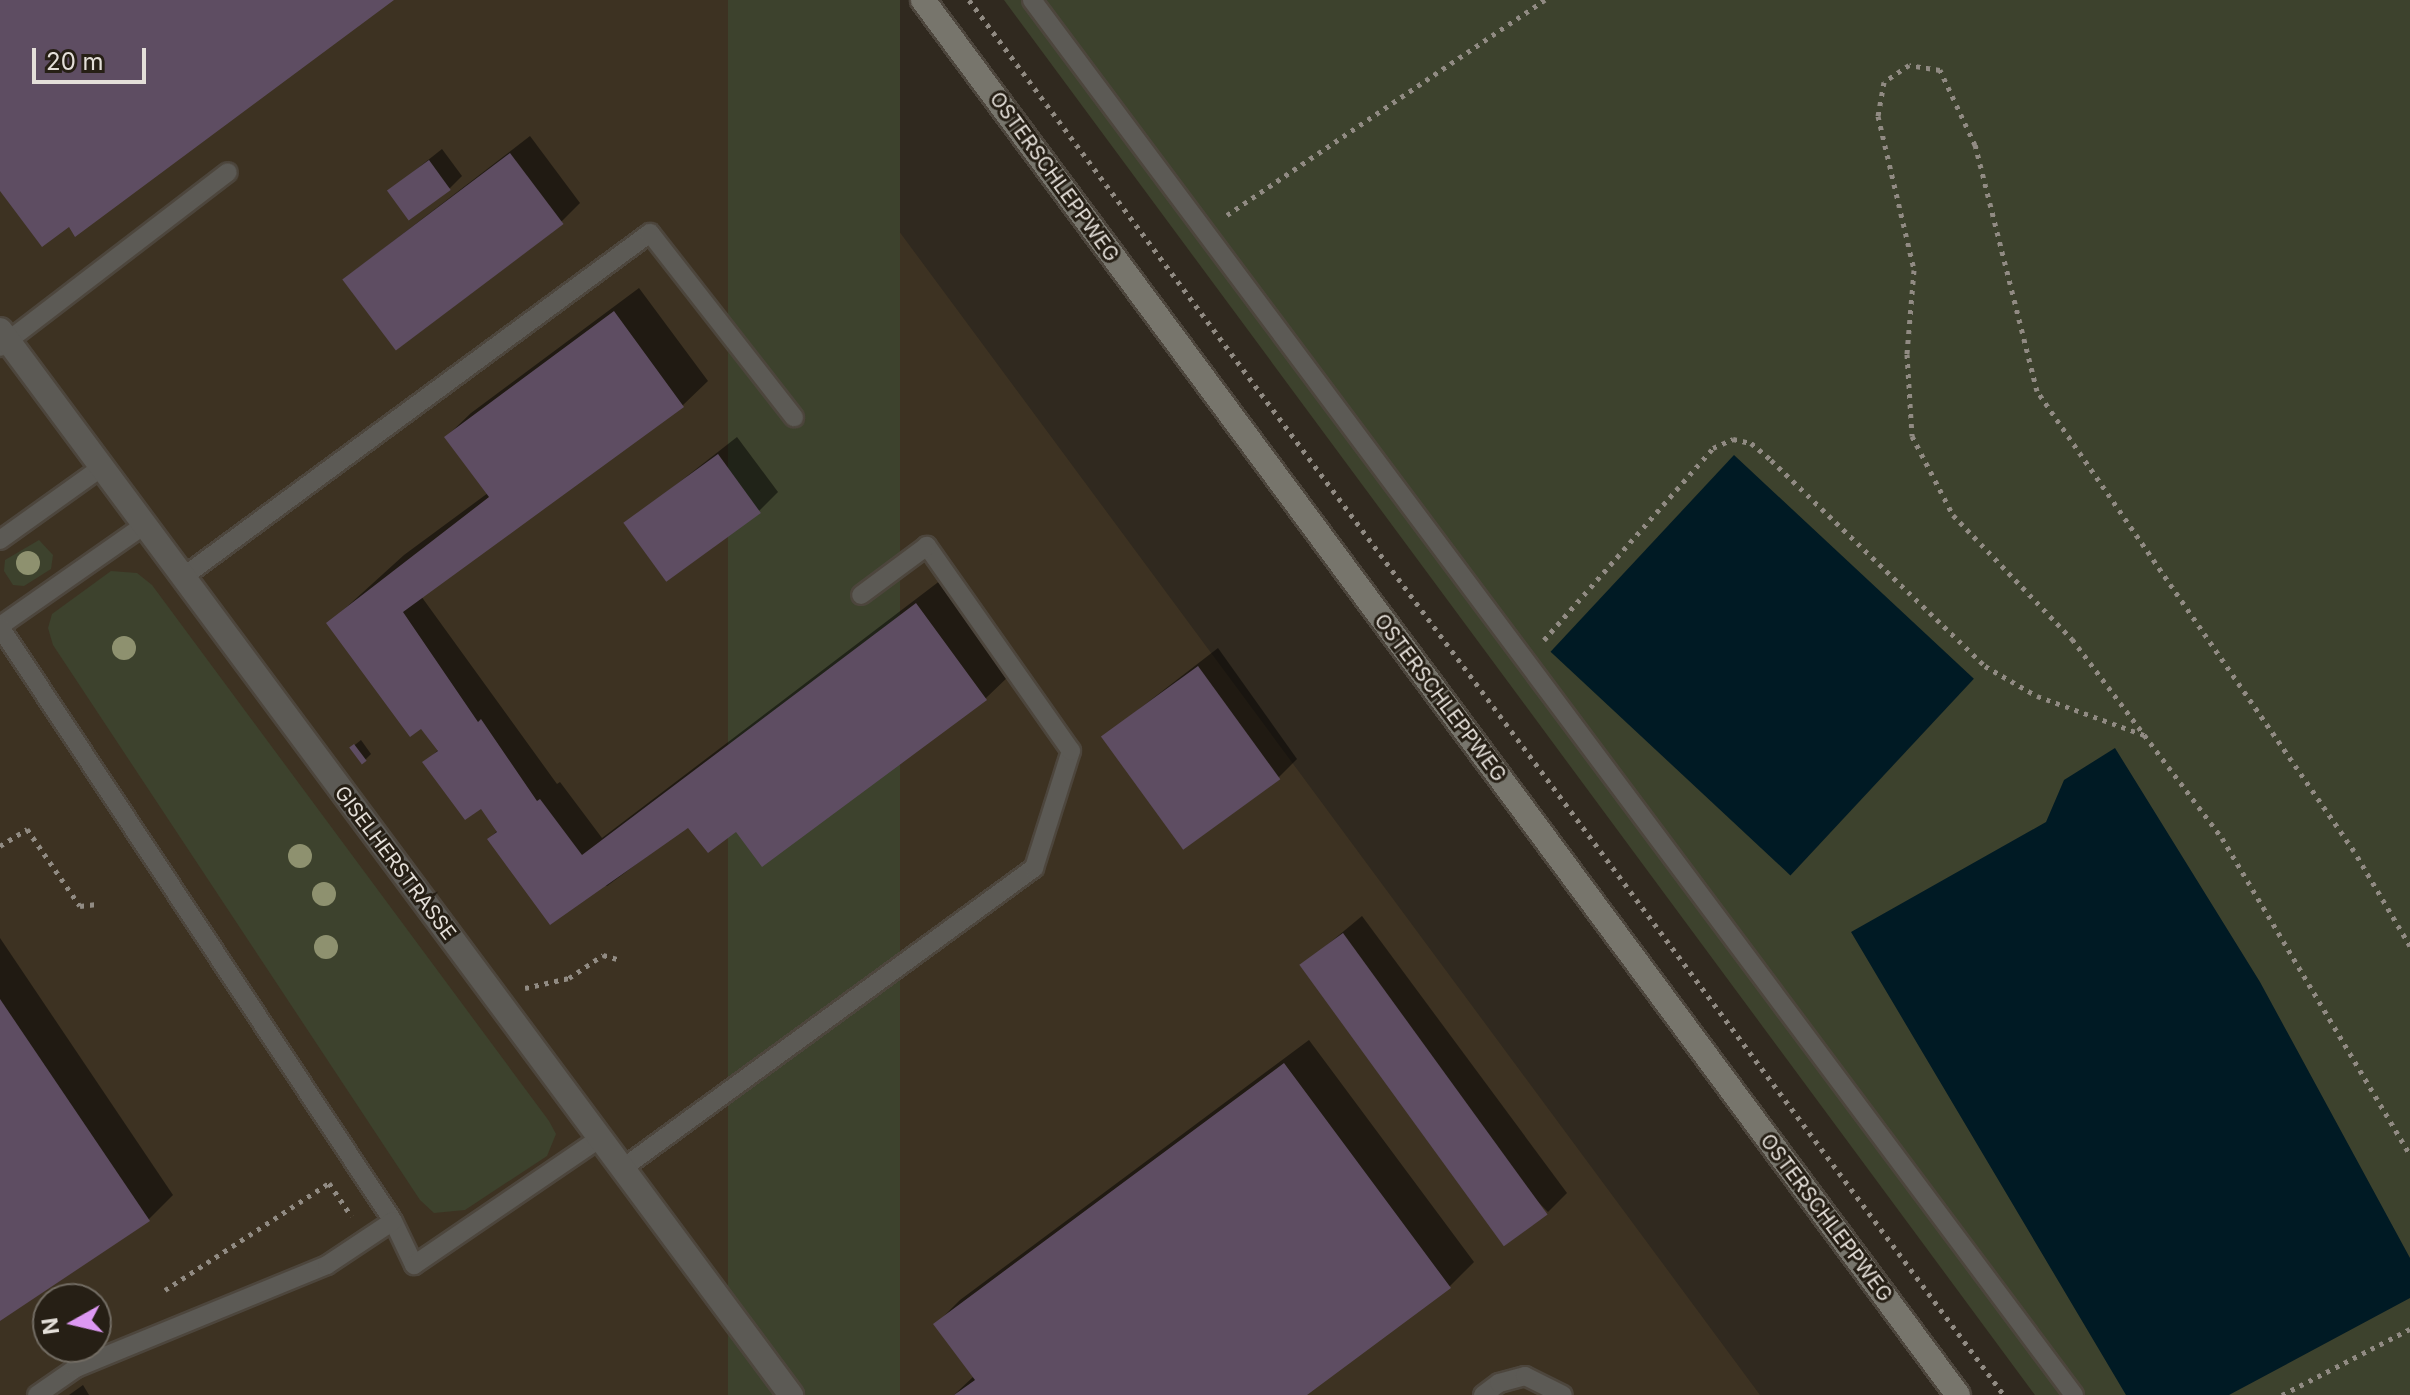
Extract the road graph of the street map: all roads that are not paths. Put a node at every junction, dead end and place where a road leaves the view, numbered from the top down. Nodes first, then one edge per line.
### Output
1 (923, 0) edge
2 (1032, 0) edge
3 (228, 172) dead end
4 (3, 339) edge
5 (794, 417) dead end
6 (102, 467) junction
7 (144, 525) junction
8 (0, 540) edge
9 (183, 577) junction
10 (861, 595) dead end
11 (0, 626) edge
12 (600, 1138) junction
13 (623, 1168) junction
14 (393, 1221) junction
15 (37, 1395) edge
16 (791, 1395) edge
17 (1483, 1395) edge
18 (1563, 1395) edge
19 (1958, 1395) edge
20 (2074, 1395) edge

1 - 19 street, OSTERSCHLEPPWEG
2 - 20 lane
3 - 4 lane
4 - 6 street, GISELHERSTRASSE
5 - 9 lane
6 - 7 street, GISELHERSTRASSE
6 - 8 lane
7 - 9 street, GISELHERSTRASSE
7 - 11 lane
9 - 12 street, GISELHERSTRASSE
10 - 13 lane
11 - 14 lane
12 - 13 street, GISELHERSTRASSE
12 - 14 lane
13 - 16 street, GISELHERSTRASSE
14 - 15 lane
17 - 18 lane

